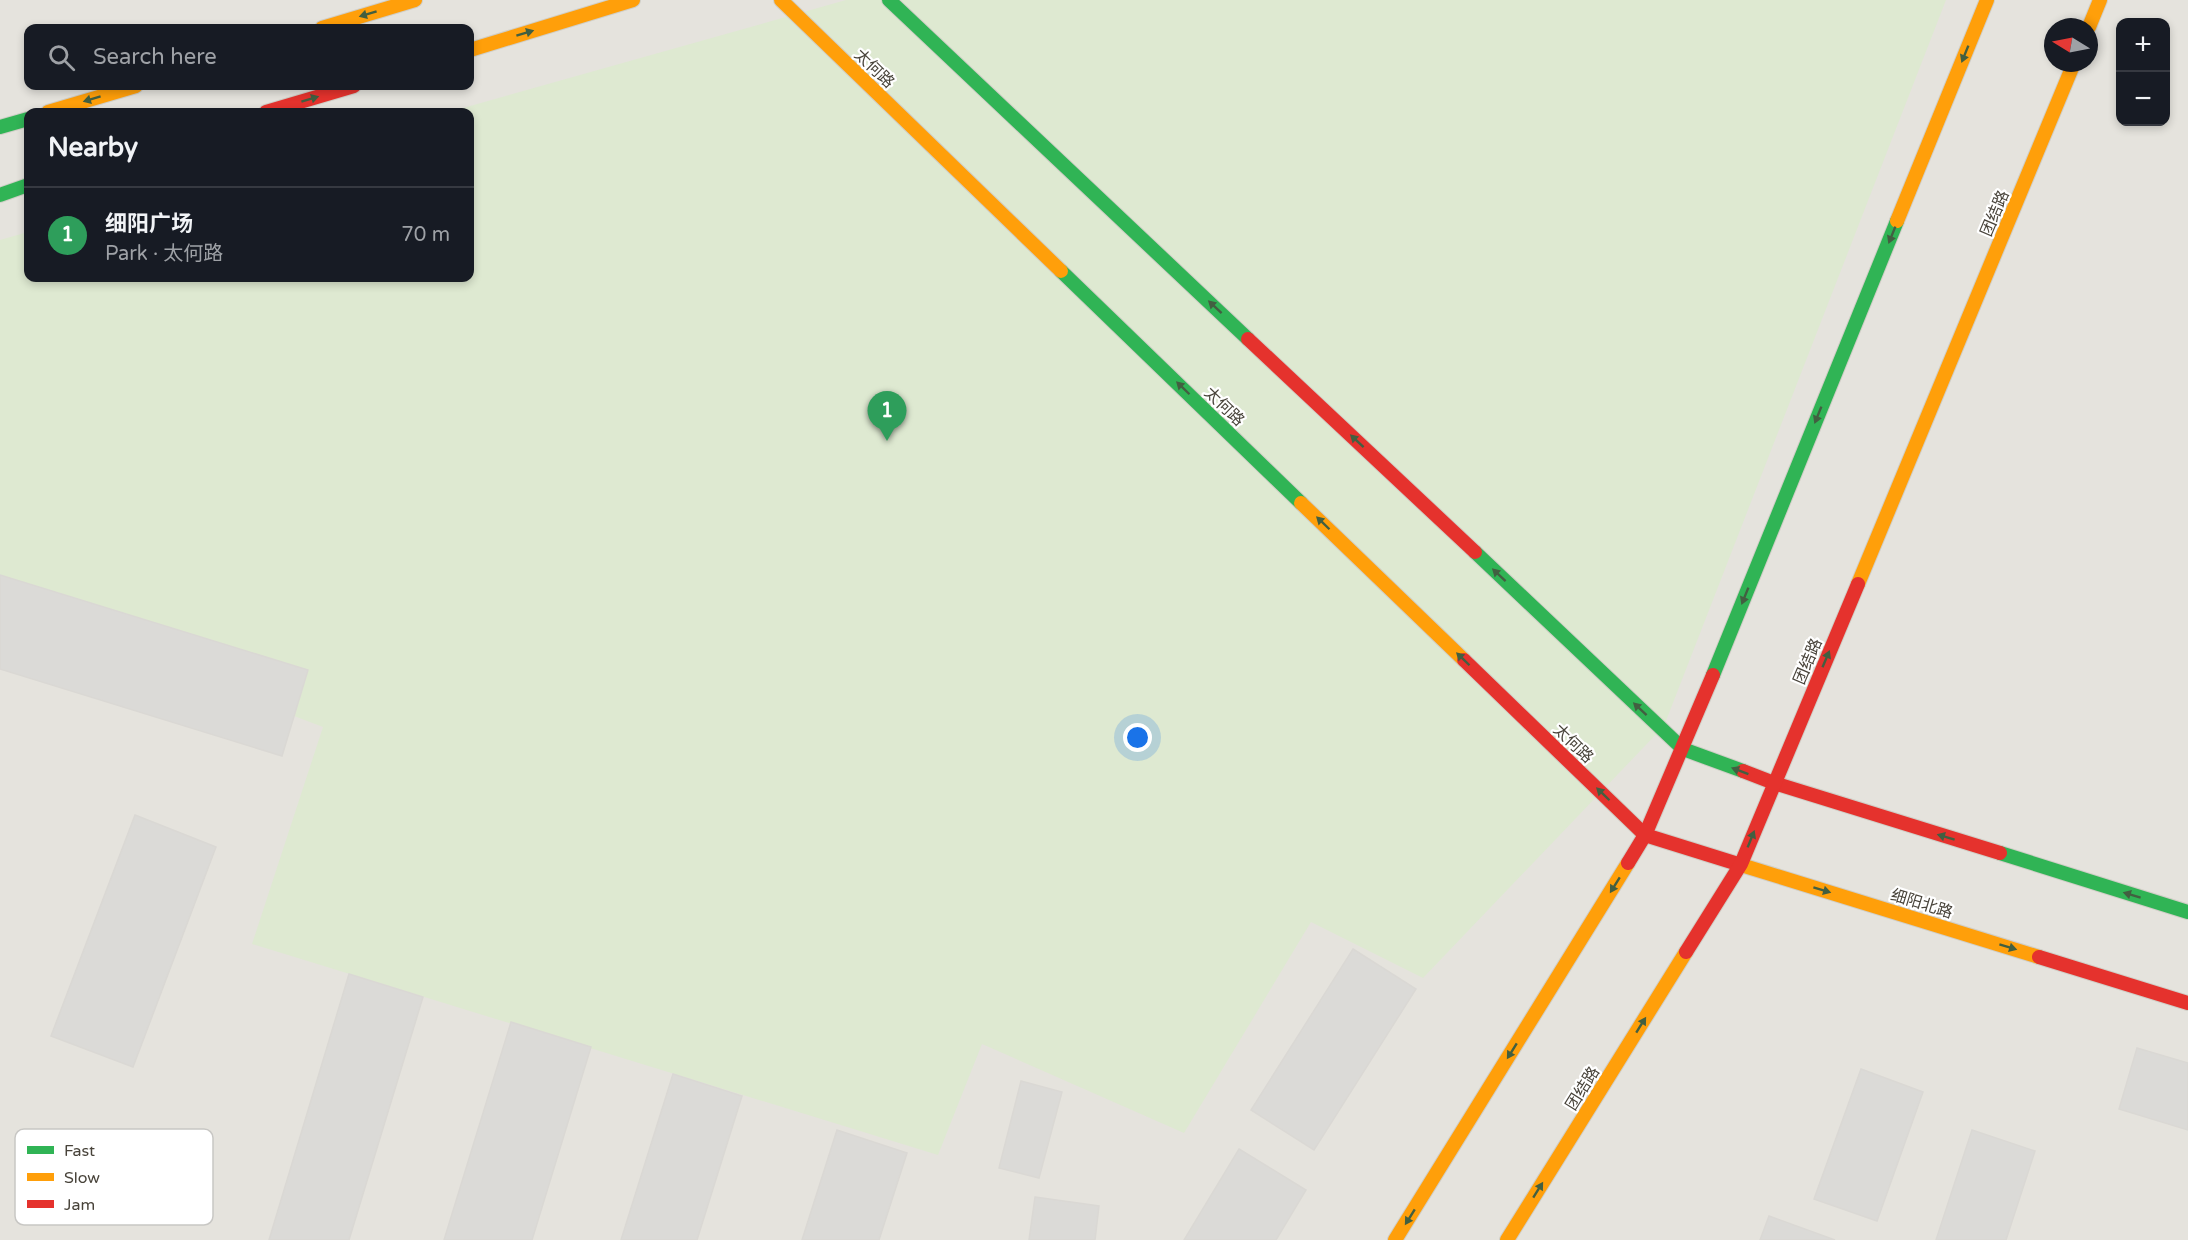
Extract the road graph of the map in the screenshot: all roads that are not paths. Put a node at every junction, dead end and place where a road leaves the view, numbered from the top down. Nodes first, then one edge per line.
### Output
1 (415, 0) edge
2 (633, 0) edge
3 (781, 0) edge
4 (889, 0) edge
5 (1987, 0) edge
6 (2100, 0) edge
7 (2093, 18) edge
8 (335, 24) edge
9 (474, 49) edge
10 (2070, 72) edge
11 (122, 90) edge
12 (340, 90) edge
13 (62, 108) edge
14 (280, 108) edge
15 (24, 119) edge
16 (0, 127) edge
17 (24, 187) edge
18 (0, 195) edge
19 (1683, 749) junction
20 (1774, 783) junction
21 (1646, 835) junction
22 (1741, 864) junction
23 (2188, 912) edge
24 (2188, 1003) edge
25 (1395, 1240) edge
26 (1507, 1240) edge

1 -> 8 main road
9 -> 2 main road
21 -> 3 main road, 太何路
19 -> 4 main road
5 -> 19 main road
6 - 7 main road
20 -> 10 main road, 团结路
11 -> 13 main road
14 -> 12 main road
15 - 16 main road
17 - 18 main road
20 -> 19 main road
19 - 21 main road
22 -> 20 main road, 团结路
23 -> 20 main road
21 - 22 main road, 细阳北路
21 -> 25 main road
22 -> 24 main road, 细阳北路
26 -> 22 main road, 团结路

